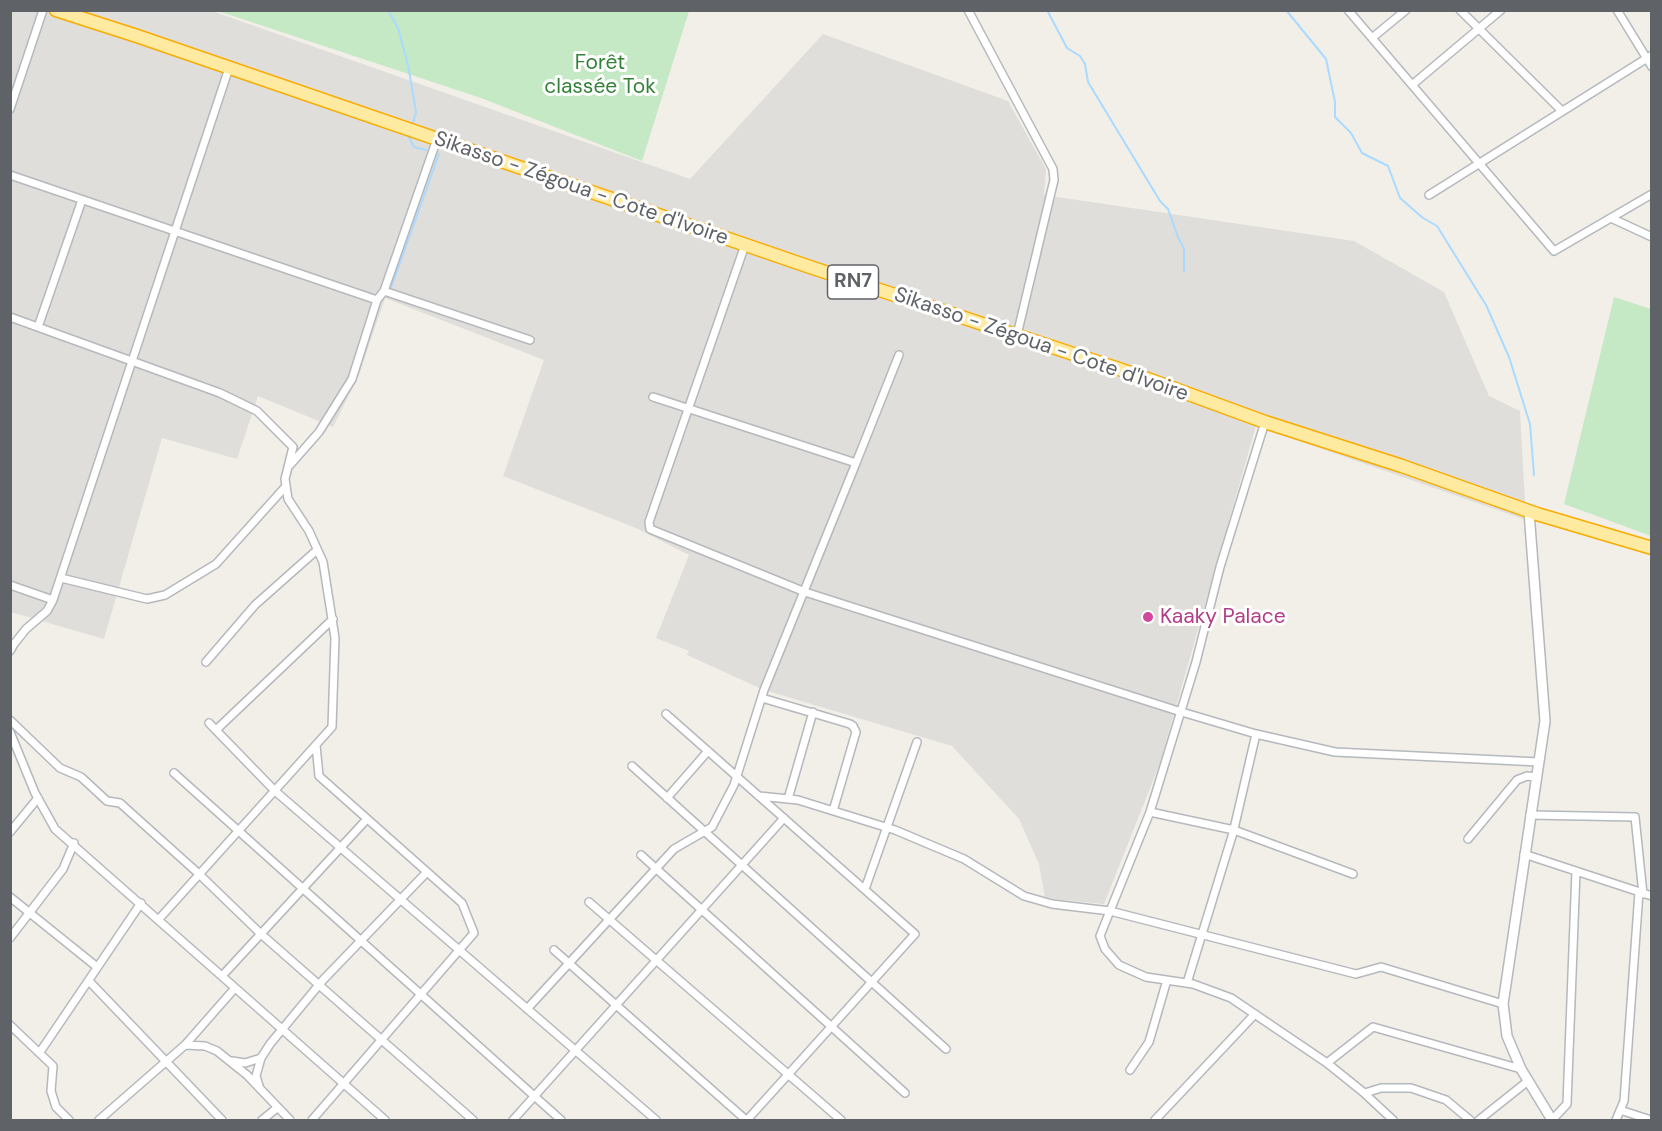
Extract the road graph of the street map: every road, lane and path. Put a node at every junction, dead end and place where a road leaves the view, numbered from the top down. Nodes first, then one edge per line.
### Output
1 (43, 10) edge
2 (56, 10) edge
3 (968, 10) edge
4 (1348, 10) edge
5 (1406, 10) edge
6 (1460, 10) edge
7 (1502, 10) edge
8 (1617, 10) edge
9 (1479, 29) junction
10 (1372, 38) junction
11 (1649, 56) edge
12 (1652, 67) edge
13 (230, 68) junction
14 (1412, 85) junction
15 (10, 109) edge
16 (1562, 111) junction
17 (437, 139) junction
18 (1479, 163) junction
19 (10, 175) edge
20 (1652, 194) edge
21 (1429, 195) dead end
22 (82, 200) junction
23 (1611, 218) junction
24 (176, 232) junction
25 (1652, 237) edge
26 (745, 245) junction
27 (384, 291) junction
28 (377, 300) junction
29 (10, 317) edge
30 (38, 327) junction
31 (1017, 335) junction
32 (531, 340) dead end
33 (899, 355) dead end
34 (132, 361) junction
35 (653, 397) dead end
36 (688, 408) junction
37 (1265, 422) junction
38 (856, 463) junction
39 (288, 466) junction
40 (286, 486) junction
41 (1529, 512) junction
42 (1652, 548) edge
43 (318, 550) junction
44 (61, 578) junction
45 (10, 585) edge
46 (805, 592) junction
47 (53, 600) junction
48 (333, 619) junction
49 (10, 651) edge
50 (206, 662) dead end
51 (762, 698) junction
52 (813, 712) junction
53 (1181, 712) junction
54 (666, 714) dead end
55 (10, 720) edge
56 (209, 723) dead end
57 (216, 730) junction
58 (10, 732) edge
59 (1256, 734) junction
60 (917, 742) dead end
61 (316, 745) junction
62 (708, 751) junction
63 (1539, 762) junction
64 (632, 766) dead end
65 (174, 773) dead end
66 (737, 776) junction
67 (1536, 777) junction
68 (275, 791) junction
69 (759, 796) junction
70 (38, 798) junction
71 (667, 798) junction
72 (788, 799) junction
73 (833, 811) junction
74 (1150, 812) junction
75 (1530, 815) junction
76 (784, 818) junction
77 (367, 819) junction
78 (886, 828) junction
79 (1234, 830) junction
80 (239, 831) junction
81 (704, 831) junction
82 (10, 832) edge
83 (1468, 840) dead end
84 (74, 843) junction
85 (341, 848) junction
86 (1524, 854) junction
87 (641, 855) dead end
88 (742, 865) junction
89 (656, 869) junction
90 (1576, 871) junction
91 (427, 872) junction
92 (199, 874) junction
93 (1353, 874) dead end
94 (303, 888) junction
95 (865, 889) junction
96 (1641, 893) junction
97 (1652, 896) edge
98 (10, 897) edge
99 (400, 899) junction
100 (589, 902) dead end
101 (141, 903) junction
102 (702, 910) junction
103 (1110, 911) junction
104 (31, 913) junction
105 (159, 920) junction
106 (610, 920) junction
107 (261, 934) junction
108 (1202, 935) junction
109 (10, 938) edge
110 (362, 941) junction
111 (460, 950) junction
112 (554, 950) dead end
113 (656, 960) junction
114 (570, 964) junction
115 (98, 967) junction
116 (222, 976) junction
117 (1167, 980) junction
118 (89, 981) junction
119 (872, 982) junction
120 (1187, 983) junction
121 (320, 984) junction
122 (235, 988) junction
123 (421, 995) junction
124 (1503, 1004) junction
125 (616, 1005) junction
126 (528, 1009) junction
127 (1255, 1014) junction
128 (11, 1026) edge
129 (832, 1027) junction
130 (282, 1031) junction
131 (382, 1040) junction
132 (185, 1045) junction
133 (946, 1049) dead end
134 (574, 1050) junction
135 (40, 1052) junction
136 (261, 1058) junction
137 (166, 1060) junction
138 (229, 1061) junction
139 (1327, 1063) junction
140 (1521, 1069) junction
141 (1130, 1070) dead end
142 (788, 1075) junction
143 (1528, 1081) junction
144 (344, 1084) junction
145 (260, 1089) junction
146 (905, 1093) dead end
147 (1365, 1094) junction
148 (534, 1096) junction
149 (277, 1108) junction
150 (1620, 1110) junction
151 (69, 1120) edge
152 (99, 1120) edge
153 (222, 1120) edge
154 (262, 1120) edge
155 (290, 1120) edge
156 (312, 1120) edge
157 (385, 1120) edge
158 (473, 1120) edge
159 (513, 1120) edge
160 (561, 1120) edge
161 (656, 1120) edge
162 (747, 1120) edge
163 (841, 1120) edge
164 (1155, 1120) edge
165 (1393, 1120) edge
166 (1470, 1120) edge
167 (1479, 1120) edge
168 (1552, 1120) edge
169 (1616, 1120) edge
170 (1651, 1120) edge

1 - 15 street
2 - 13 highway, Sikasso - Zégoua - Cote d'Ivoire / RN7
3 - 31 street
4 - 10 street
5 - 10 street
6 - 9 street
7 - 9 street
8 - 11 street
9 - 14 street
9 - 16 street
10 - 14 street
11 - 12 street
11 - 16 street
13 - 17 highway, Sikasso - Zégoua - Cote d'Ivoire / RN7
13 - 24 street
14 - 18 street
16 - 18 street
17 - 26 highway, Sikasso - Zégoua - Cote d'Ivoire / RN7
17 - 27 street
18 - 21 street
18 - 23 street
19 - 22 street
20 - 23 street
22 - 24 street
22 - 30 street
23 - 25 street
24 - 28 street
24 - 34 street
26 - 31 highway, Sikasso - Zégoua - Cote d'Ivoire / RN7
26 - 36 street
27 - 28 street
27 - 32 street
28 - 39 street
29 - 30 street
30 - 34 street
31 - 37 highway, Sikasso - Zégoua - Cote d'Ivoire / RN7
33 - 38 street
34 - 39 street
34 - 44 street
35 - 36 street
36 - 38 street
36 - 46 street
37 - 41 highway, Sikasso - Zégoua - Cote d'Ivoire / RN7
37 - 53 street
38 - 46 street
39 - 40 street
40 - 43 street
40 - 44 street
41 - 42 highway, Sikasso - Zégoua - Cote d'Ivoire / RN7
41 - 63 street
43 - 48 street
43 - 50 street
44 - 47 street
45 - 47 street
46 - 51 street
46 - 53 street
47 - 49 street
48 - 57 street
48 - 61 street
51 - 52 street
51 - 66 street
52 - 72 street
52 - 73 street
53 - 59 street
53 - 74 street
54 - 62 street
55 - 92 street
56 - 57 street
57 - 68 street
58 - 70 street
59 - 63 street
59 - 79 street
60 - 78 street
61 - 68 street
61 - 77 street
62 - 66 street
62 - 71 street
63 - 67 street
64 - 71 street
65 - 80 street
66 - 69 street
66 - 81 street
67 - 75 street
67 - 83 street
68 - 80 street
68 - 85 street
69 - 72 street
69 - 76 street
70 - 82 street
70 - 84 street
71 - 81 street
72 - 73 street
73 - 78 street
74 - 79 street
74 - 103 street
75 - 86 street
75 - 96 street
76 - 88 street
76 - 95 street
77 - 85 street
77 - 91 street
78 - 95 street
78 - 103 street
79 - 93 street
79 - 108 street
80 - 92 street
80 - 94 street
81 - 88 street
81 - 89 street
84 - 101 street
84 - 104 street
85 - 94 street
85 - 99 street
86 - 90 street
86 - 124 street
87 - 89 street
88 - 102 street
88 - 119 street
89 - 102 street
89 - 106 street
90 - 96 street
90 - 168 street
91 - 99 street
91 - 111 street
92 - 105 street
92 - 107 street
94 - 107 street
94 - 110 street
95 - 119 street
96 - 97 street
96 - 150 street
98 - 104 street
99 - 110 street
99 - 111 street
100 - 106 street
101 - 105 street
101 - 115 street
102 - 113 street
102 - 129 street
103 - 108 street
103 - 117 street
104 - 109 street
104 - 115 street
105 - 116 street
106 - 113 street
106 - 114 street
107 - 116 street
107 - 121 street
108 - 120 street
108 - 124 street
110 - 121 street
110 - 123 street
111 - 123 street
111 - 126 street
112 - 114 street
113 - 125 street
113 - 142 street
114 - 125 street
114 - 126 street
115 - 118 street
116 - 122 street
117 - 120 street
117 - 141 street
118 - 135 street
118 - 137 street
119 - 129 street
119 - 133 street
120 - 127 street
121 - 130 street
121 - 131 street
122 - 130 street
122 - 132 street
123 - 131 street
123 - 148 street
124 - 140 street
125 - 134 street
125 - 162 street
126 - 134 street
127 - 139 street
127 - 164 street
128 - 135 street
129 - 142 street
129 - 146 street
130 - 136 street
130 - 144 street
131 - 144 street
131 - 158 street
132 - 137 street
132 - 138 street
134 - 148 street
134 - 161 street
135 - 151 street
136 - 138 street
136 - 145 street
137 - 152 street
137 - 153 street
138 - 145 street
139 - 140 street
139 - 147 street
140 - 143 street
142 - 162 street
142 - 163 street
143 - 167 street
143 - 168 street
144 - 156 street
144 - 157 street
145 - 149 street
147 - 165 street
147 - 166 street
148 - 159 street
148 - 160 street
149 - 154 street
149 - 155 street
150 - 169 street
150 - 170 street

